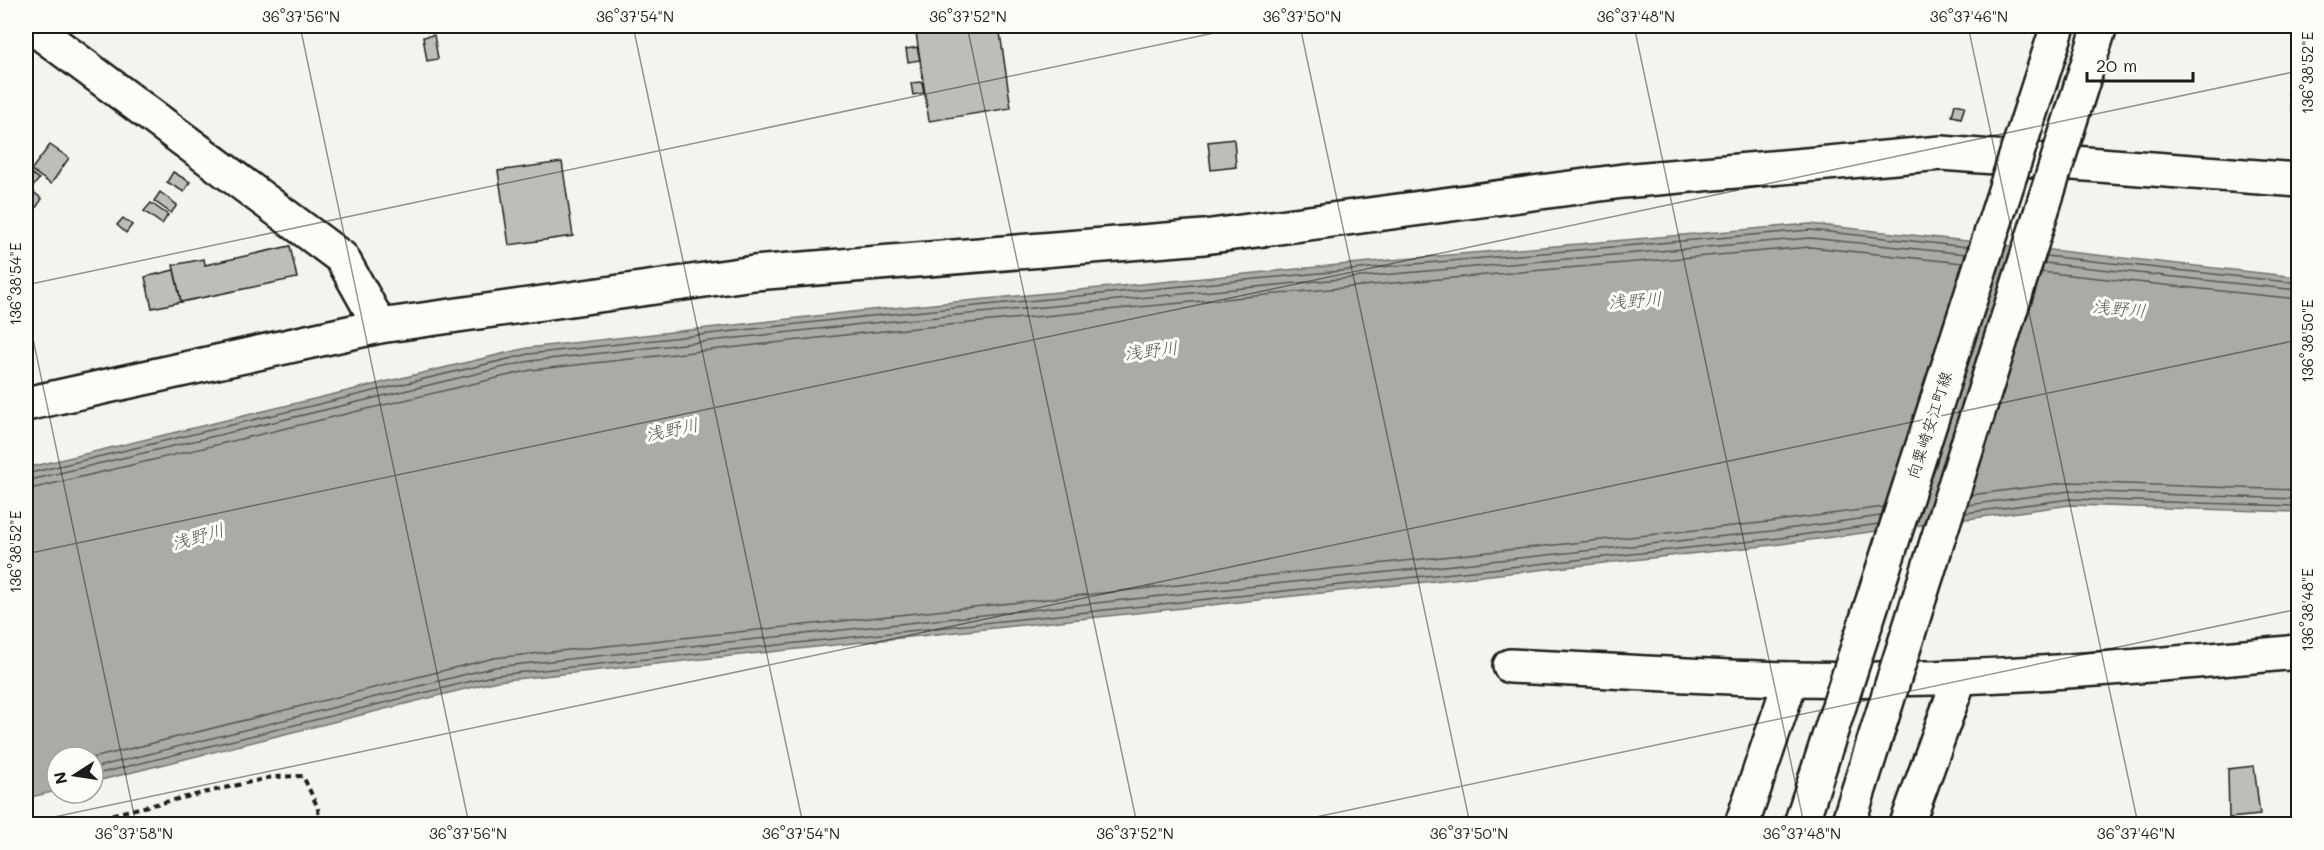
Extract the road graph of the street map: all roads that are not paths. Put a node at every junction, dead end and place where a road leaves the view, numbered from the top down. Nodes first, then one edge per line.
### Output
1 (31, 26) edge
2 (2058, 26) edge
3 (2100, 26) edge
4 (2298, 180) edge
5 (380, 326) junction
6 (26, 404) edge
7 (2298, 652) edge
8 (1510, 666) dead end
9 (1960, 677) junction
10 (1791, 679) junction
11 (1742, 825) edge
12 (1801, 825) edge
13 (1848, 825) edge
14 (1907, 825) edge

1 - 5 street
2 - 12 street, 向粟崎安江町線, bridge
3 - 13 street, bridge
4 - 5 street
5 - 6 street
7 - 9 street
8 - 10 street
9 - 10 street
9 - 14 street
10 - 11 street

